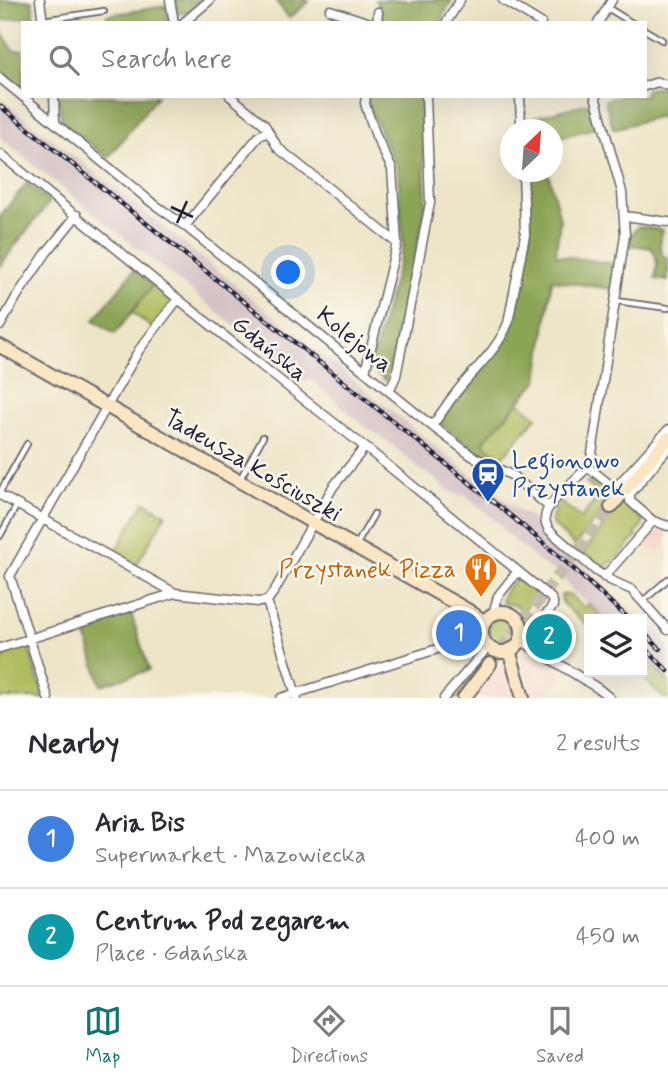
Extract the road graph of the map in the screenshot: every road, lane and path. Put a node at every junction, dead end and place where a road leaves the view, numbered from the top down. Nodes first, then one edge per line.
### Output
1 (40, 0) edge
2 (170, 0) edge
3 (210, 0) edge
4 (460, 0) edge
5 (503, 0) edge
6 (609, 4) edge
7 (330, 10) dead end
8 (104, 11) dead end
9 (378, 12) dead end
10 (43, 21) edge
11 (174, 21) edge
12 (185, 21) edge
13 (364, 21) edge
14 (377, 21) edge
15 (447, 21) edge
16 (538, 21) edge
17 (599, 21) edge
18 (630, 21) edge
19 (647, 31) edge
20 (662, 40) dead end
21 (0, 78) edge
22 (647, 85) edge
23 (668, 86) edge
24 (21, 95) edge
25 (25, 98) edge
26 (54, 98) edge
27 (232, 98) edge
28 (366, 98) edge
29 (426, 98) edge
30 (520, 98) edge
31 (599, 98) edge
32 (521, 119) edge
33 (55, 122) junction
34 (268, 132) junction
35 (0, 154) edge
36 (523, 182) edge
37 (77, 215) junction
38 (625, 216) junction
39 (668, 222) edge
40 (185, 226) junction
41 (397, 243) junction
42 (178, 299) junction
43 (616, 301) junction
44 (668, 308) edge
45 (0, 326) edge
46 (0, 346) edge
47 (365, 372) junction
48 (389, 391) junction
49 (107, 406) junction
50 (432, 426) junction
51 (668, 430) edge
52 (263, 437) dead end
53 (668, 438) edge
54 (27, 444) dead end
55 (365, 447) junction
56 (668, 448) edge
57 (588, 467) junction
58 (239, 481) junction
59 (0, 493) edge
60 (613, 504) tunnel mouth
61 (18, 505) junction
62 (549, 507) junction
63 (374, 514) dead end
64 (44, 519) junction
65 (653, 521) junction
66 (313, 523) junction
67 (668, 526) edge
68 (0, 536) edge
69 (355, 547) junction
70 (518, 571) junction
71 (0, 575) edge
72 (10, 576) junction
73 (604, 577) junction
74 (668, 579) edge
75 (175, 593) junction
76 (267, 601) junction
77 (643, 601) junction
78 (487, 629) junction
79 (668, 629) edge
80 (521, 637) junction
81 (30, 639) junction
82 (0, 648) edge
83 (509, 650) junction
84 (490, 664) tunnel mouth
85 (296, 696) edge
86 (48, 698) edge
87 (281, 698) edge
88 (444, 698) edge
89 (464, 698) edge
90 (523, 698) edge
91 (610, 698) edge

1 - 10 street
2 - 11 street
3 - 12 street
4 - 15 street
5 - 16 street
6 - 17 street
6 - 18 lane
7 - 13 street
8 - 10 lane
9 - 14 street
19 - 20 lane
21 - 24 street, Kolejowa
22 - 23 street
25 - 33 street, Kolejowa
26 - 33 street
27 - 34 street
28 - 41 street
29 - 48 street
30 - 32 street
31 - 38 street
33 - 40 street, Kolejowa
34 - 40 street
34 - 41 street
35 - 37 street, Gdańska
36 - 50 street
37 - 42 street, Gdańska
37 - 45 street
38 - 39 street
38 - 43 street
40 - 47 street, Kolejowa
41 - 47 street
42 - 49 street
42 - 55 street, Gdańska
43 - 44 lane
43 - 57 street
46 - 49 street, Tadeusza Kościuszki
47 - 48 street, Kolejowa
48 - 50 street, Kolejowa
49 - 58 street, Tadeusza Kościuszki
49 - 64 street
50 - 62 street, Kolejowa
51 - 57 street
52 - 58 lane
53 - 60 street
54 - 59 lane
55 - 66 street
55 - 70 street, Gdańska
56 - 65 street
57 - 62 street
58 - 66 street, Tadeusza Kościuszki
59 - 61 street
61 - 64 street
61 - 68 lane
62 - 73 street
63 - 69 lane
64 - 72 street
64 - 75 street
65 - 67 street
65 - 73 street
66 - 69 street, Tadeusza Kościuszki
66 - 76 street
69 - 78 street, Tadeusza Kościuszki
70 - 78 street
70 - 80 street, Gdańska
71 - 72 street
72 - 81 street
73 - 77 street
74 - 77 lane
75 - 76 street
75 - 81 street
76 - 85 street
77 - 79 street
78 - 80 street
78 - 83 street
78 - 85 street
78 - 88 street
80 - 83 street
80 - 91 street
81 - 82 street
81 - 86 street
83 - 90 street
84 - 89 street
85 - 87 street

